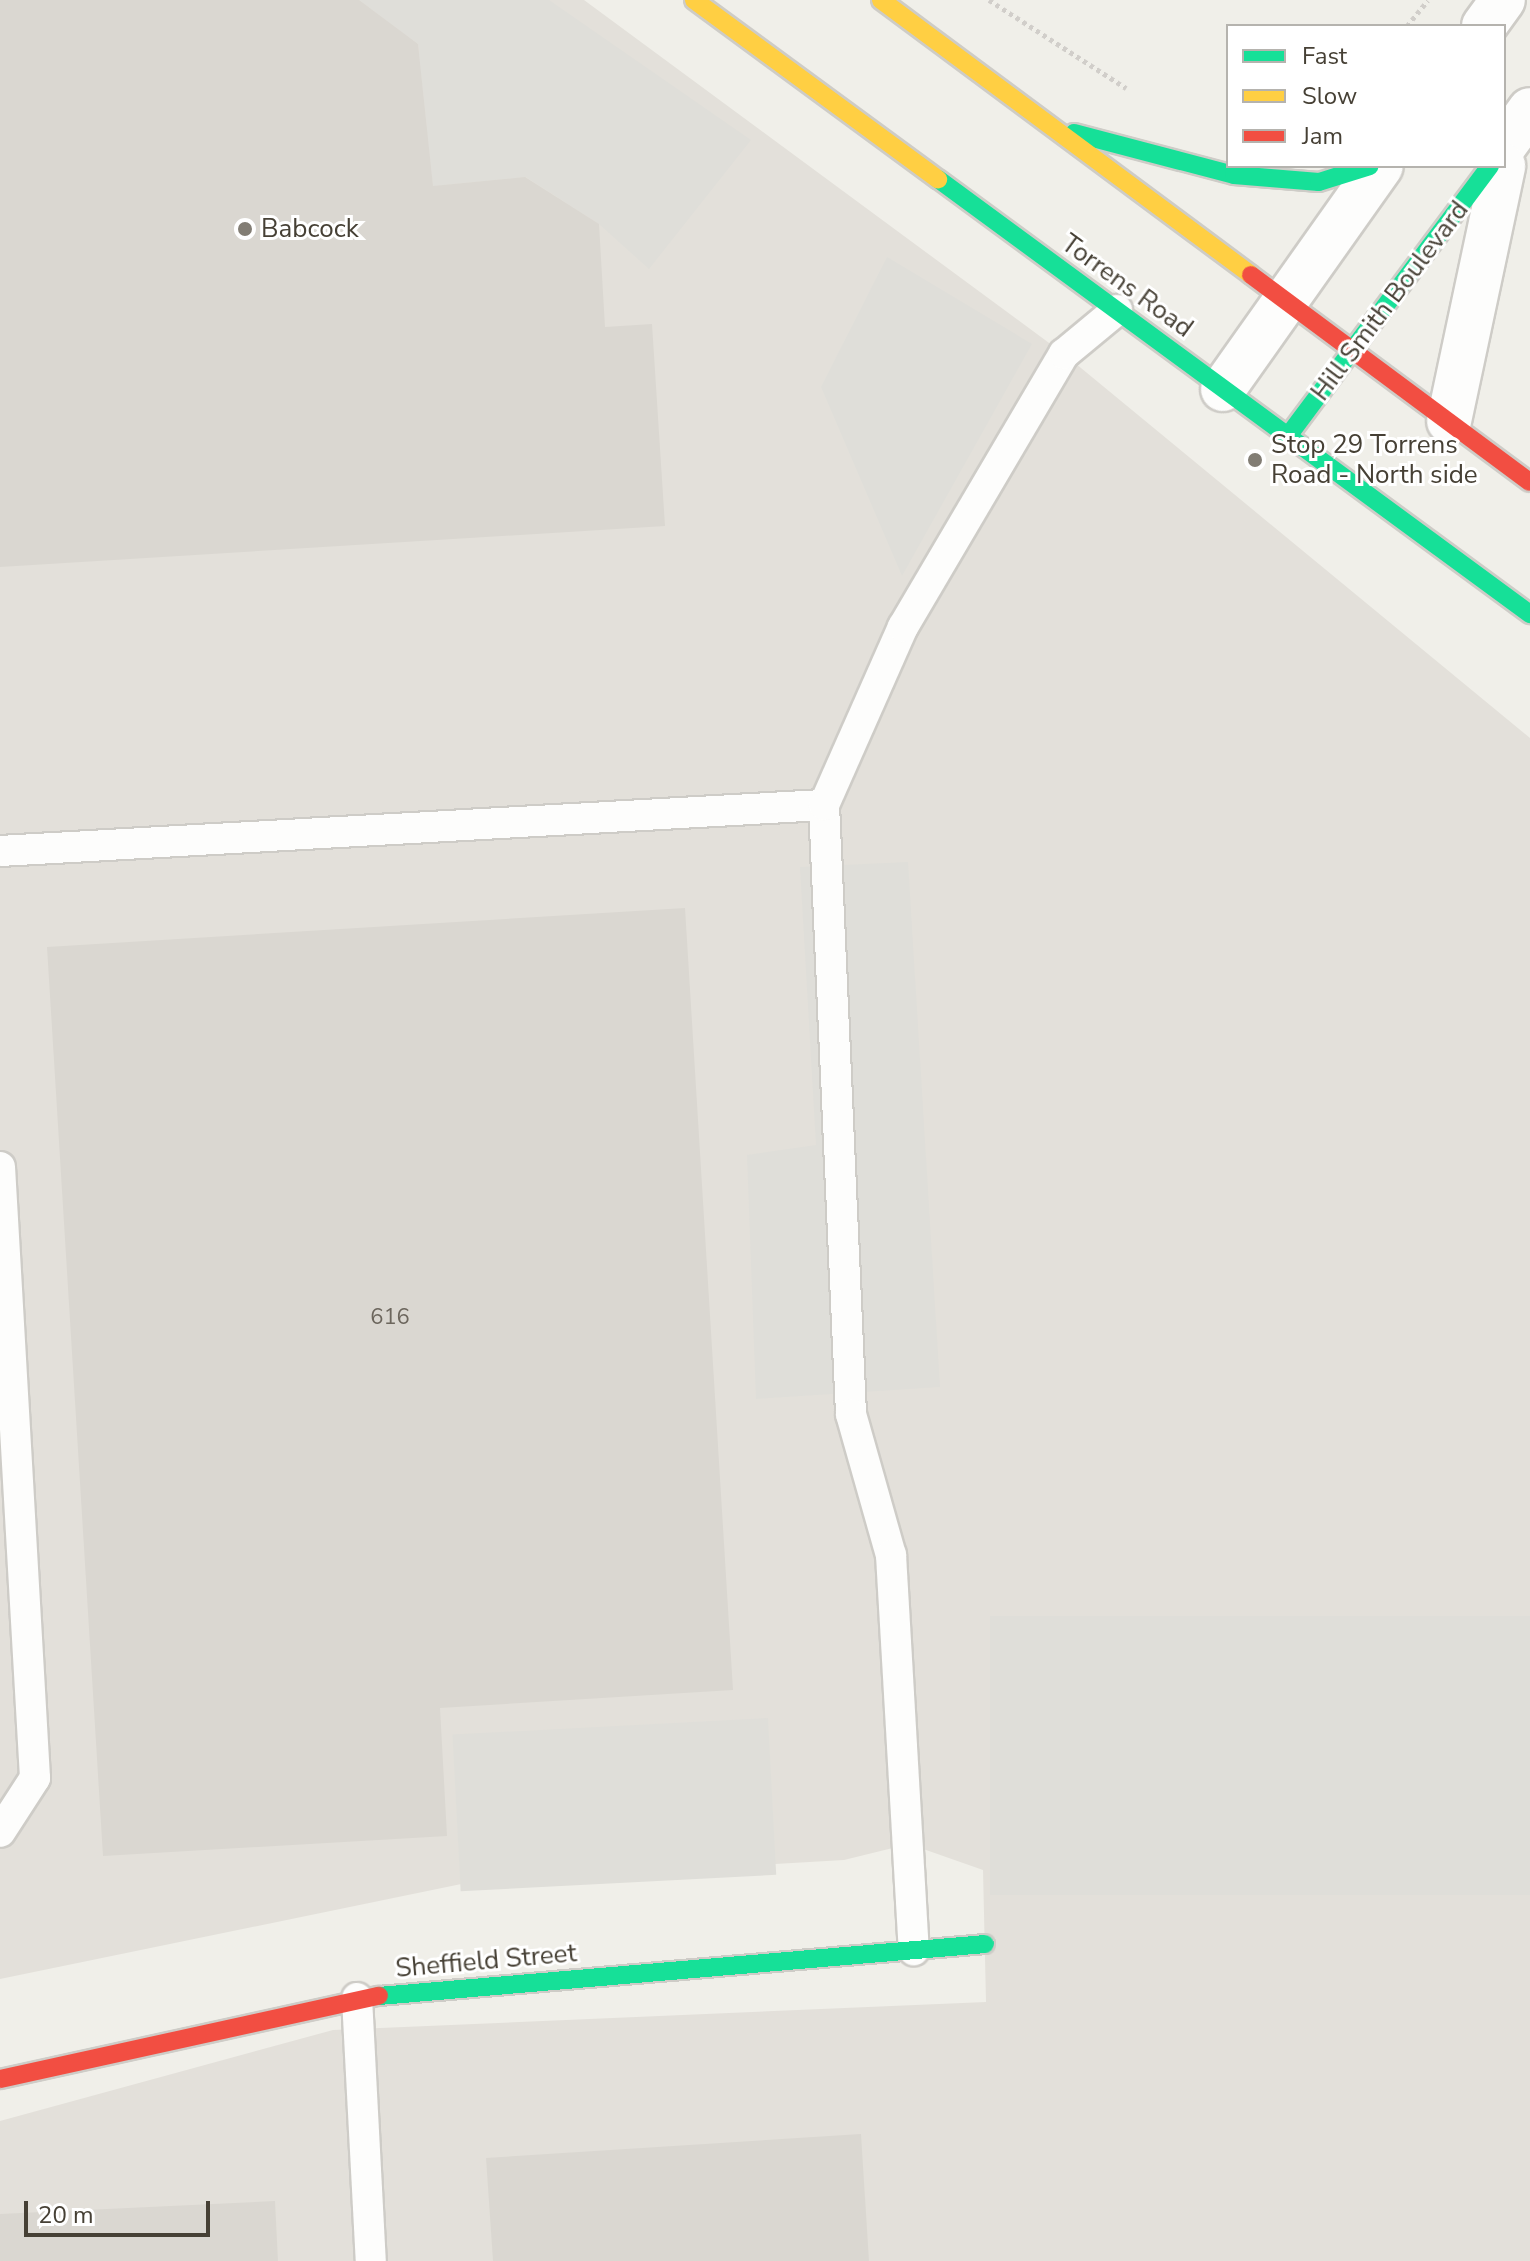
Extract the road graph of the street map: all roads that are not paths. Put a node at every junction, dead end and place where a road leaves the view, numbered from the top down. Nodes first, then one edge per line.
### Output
1 (694, 0) edge
2 (881, 0) edge
3 (1503, 0) edge
4 (1485, 24) edge
5 (1052, 128) junction
6 (1364, 168) edge
7 (1380, 168) edge
8 (1491, 168) edge
9 (1502, 168) edge
10 (1285, 300) junction
11 (1117, 310) junction
12 (1356, 352) junction
13 (1223, 389) junction
14 (1449, 421) junction
15 (1288, 436) junction
16 (1530, 482) edge
17 (1530, 614) edge
18 (824, 805) junction
19 (0, 851) edge
20 (0, 1167) edge
21 (0, 1832) edge
22 (985, 1944) dead end
23 (914, 1950) junction
24 (357, 1998) junction
25 (0, 2079) edge
26 (371, 2261) edge

1 - 11 main road, Torrens Road
2 - 5 main road
3 - 4 street
5 - 6 main road
5 - 10 main road
7 - 10 street
8 - 12 main road, Hill Smith Boulevard
9 - 14 street, Hill Smith Boulevard
10 - 12 main road
10 - 13 street
11 - 13 main road, Torrens Road
11 - 18 lane
12 - 14 main road
12 - 15 main road, Hill Smith Boulevard
13 - 15 main road, Torrens Road
14 - 16 main road
15 - 17 main road, Torrens Road
18 - 19 lane
18 - 23 lane
20 - 21 lane
22 - 23 main road, Sheffield Street
23 - 24 main road, Sheffield Street
24 - 25 main road, Sheffield Street
24 - 26 lane

